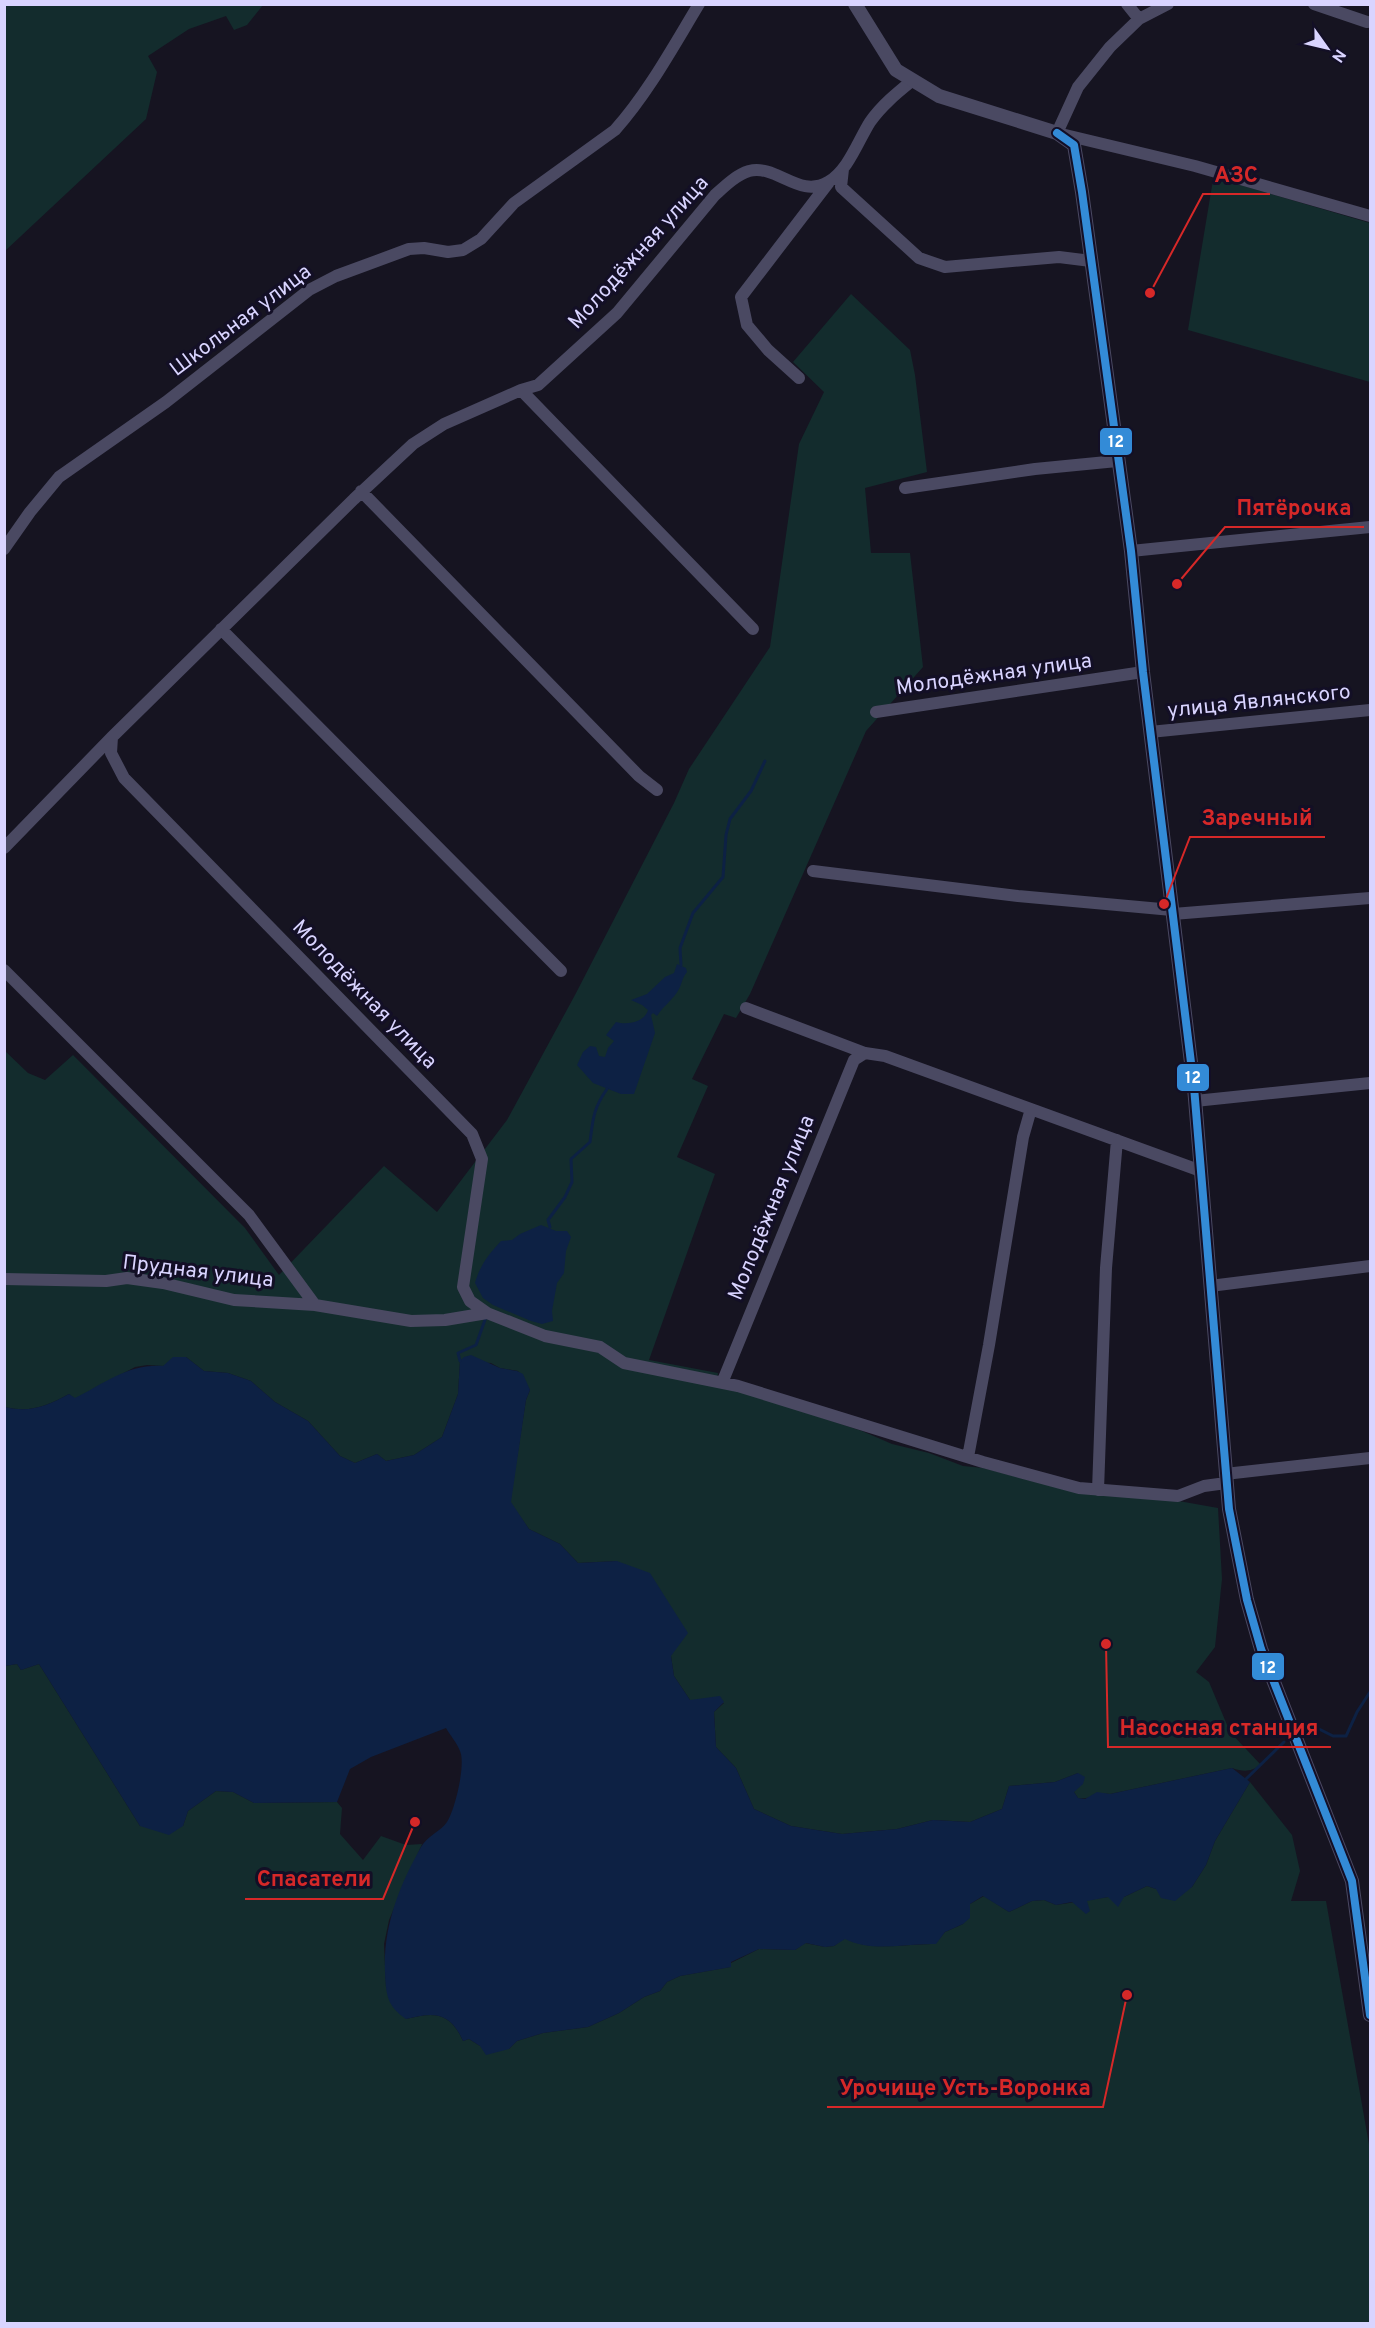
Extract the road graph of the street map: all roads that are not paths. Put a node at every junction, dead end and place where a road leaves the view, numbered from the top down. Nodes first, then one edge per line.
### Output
1 (699, 4) edge
2 (855, 4) edge
3 (1127, 4) edge
4 (1168, 4) edge
5 (1314, 4) edge
6 (1139, 19) junction
7 (1367, 21) dead end
8 (913, 80) junction
9 (1057, 133) junction
10 (843, 169) junction
11 (829, 182) junction
12 (1371, 216) edge
13 (1091, 261) junction
14 (799, 378) dead end
15 (521, 390) junction
16 (1117, 461) junction
17 (904, 488) dead end
18 (361, 491) junction
19 (1371, 527) edge
20 (4, 549) edge
21 (1131, 551) junction
22 (221, 629) junction
23 (753, 629) dead end
24 (1143, 672) junction
25 (1371, 710) edge
26 (876, 712) dead end
27 (1150, 732) junction
28 (112, 736) junction
29 (657, 790) dead end
30 (4, 848) edge
31 (813, 871) dead end
32 (1371, 898) edge
33 (1172, 912) junction
34 (4, 970) edge
35 (561, 971) dead end
36 (746, 1008) dead end
37 (865, 1053) junction
38 (1371, 1083) edge
39 (1195, 1101) junction
40 (1031, 1109) junction
41 (1117, 1140) junction
42 (1201, 1170) junction
43 (1371, 1266) edge
44 (4, 1279) edge
45 (1210, 1286) junction
46 (315, 1305) junction
47 (487, 1313) junction
48 (722, 1383) junction
49 (968, 1457) junction
50 (1371, 1458) edge
51 (1226, 1479) junction
52 (1098, 1490) junction
53 (1371, 2015) edge

1 - 20 street, Школьная улица
2 - 8 street
3 - 6 street
4 - 6 street
5 - 7 street
6 - 9 street
8 - 9 street
8 - 10 street
9 - 12 street
9 - 13 street
10 - 11 street
10 - 13 street
11 - 14 street
11 - 15 street, Молодёжная улица
13 - 16 street
15 - 18 street, Молодёжная улица
15 - 23 street
16 - 17 street
16 - 21 street
18 - 22 street, Молодёжная улица
18 - 29 street
19 - 21 street
21 - 24 street
22 - 28 street, Молодёжная улица
22 - 35 street
24 - 26 street, Молодёжная улица
24 - 27 street
25 - 27 street, улица Являнского
27 - 33 street
28 - 30 street, Молодёжная улица
28 - 47 street, Молодёжная улица
31 - 33 street
32 - 33 street
33 - 39 street
34 - 46 street
36 - 37 street
37 - 40 street
37 - 48 street, Молодёжная улица
38 - 39 street
39 - 42 street
40 - 41 street
40 - 49 street
41 - 42 street
41 - 52 street
42 - 45 street
43 - 45 street
44 - 46 street, Прудная улица
45 - 51 street
46 - 47 street
47 - 48 street, Молодёжная улица
48 - 49 street, Молодёжная улица
49 - 52 street, Молодёжная улица
50 - 51 street, Молодёжная улица
51 - 52 street, Молодёжная улица
51 - 53 street

